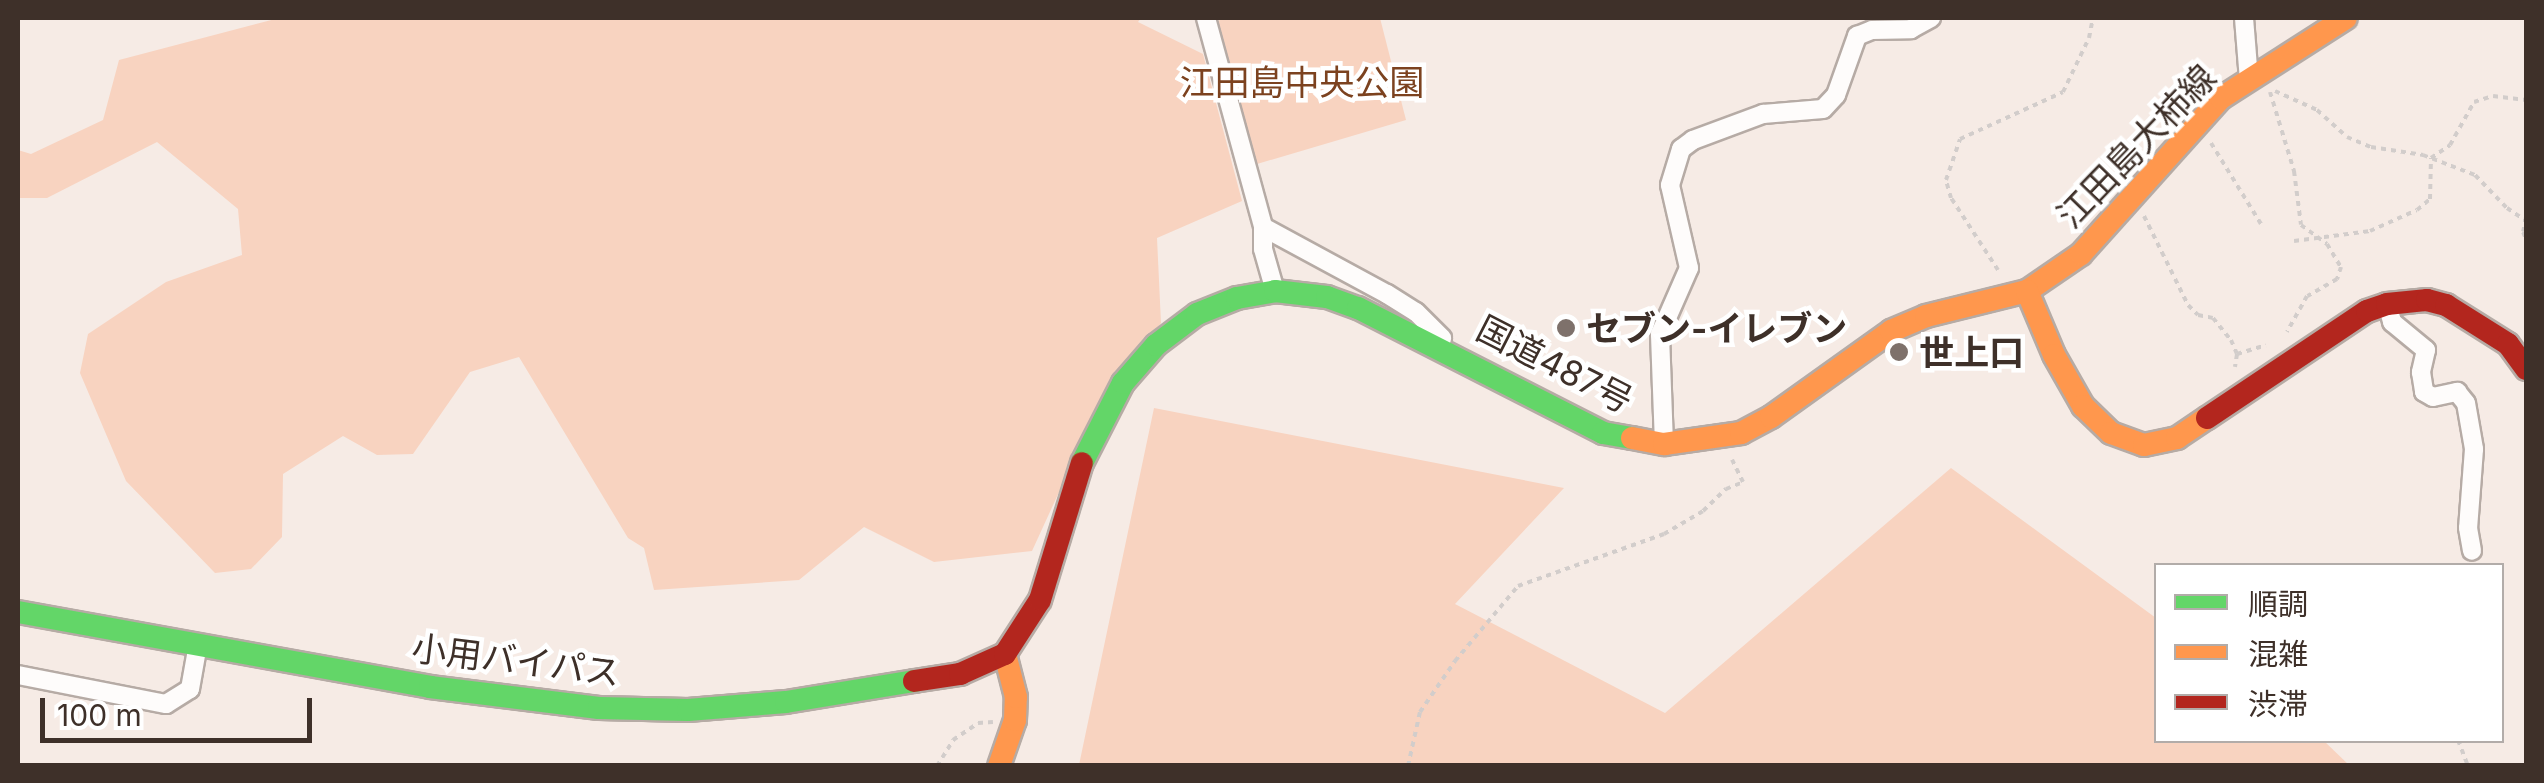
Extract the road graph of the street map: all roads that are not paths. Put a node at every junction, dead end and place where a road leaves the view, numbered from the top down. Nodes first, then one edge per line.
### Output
1 (1206, 18) edge
2 (1931, 18) edge
3 (2244, 18) edge
4 (2346, 18) edge
5 (2249, 80) junction
6 (1263, 227) junction
7 (1274, 291) junction
8 (2021, 293) junction
9 (2387, 304) junction
10 (1460, 356) junction
11 (2526, 368) edge
12 (1664, 444) junction
13 (2472, 551) dead end
14 (18, 612) edge
15 (198, 644) junction
16 (1005, 654) junction
17 (18, 675) edge
18 (1000, 766) edge

1 - 6 street
2 - 12 street
3 - 5 street
4 - 5 main road, 江田島大柿線
5 - 8 main road, 江田島大柿線
6 - 7 street
6 - 10 street
7 - 10 main road, 国道487号
7 - 16 main road, 国道487号
8 - 9 main road
8 - 12 main road, 国道487号
9 - 11 main road
9 - 13 street
10 - 12 main road, 国道487号
14 - 15 main road, 小用バイパス
15 - 16 main road, 小用バイパス
15 - 17 street
16 - 18 main road

